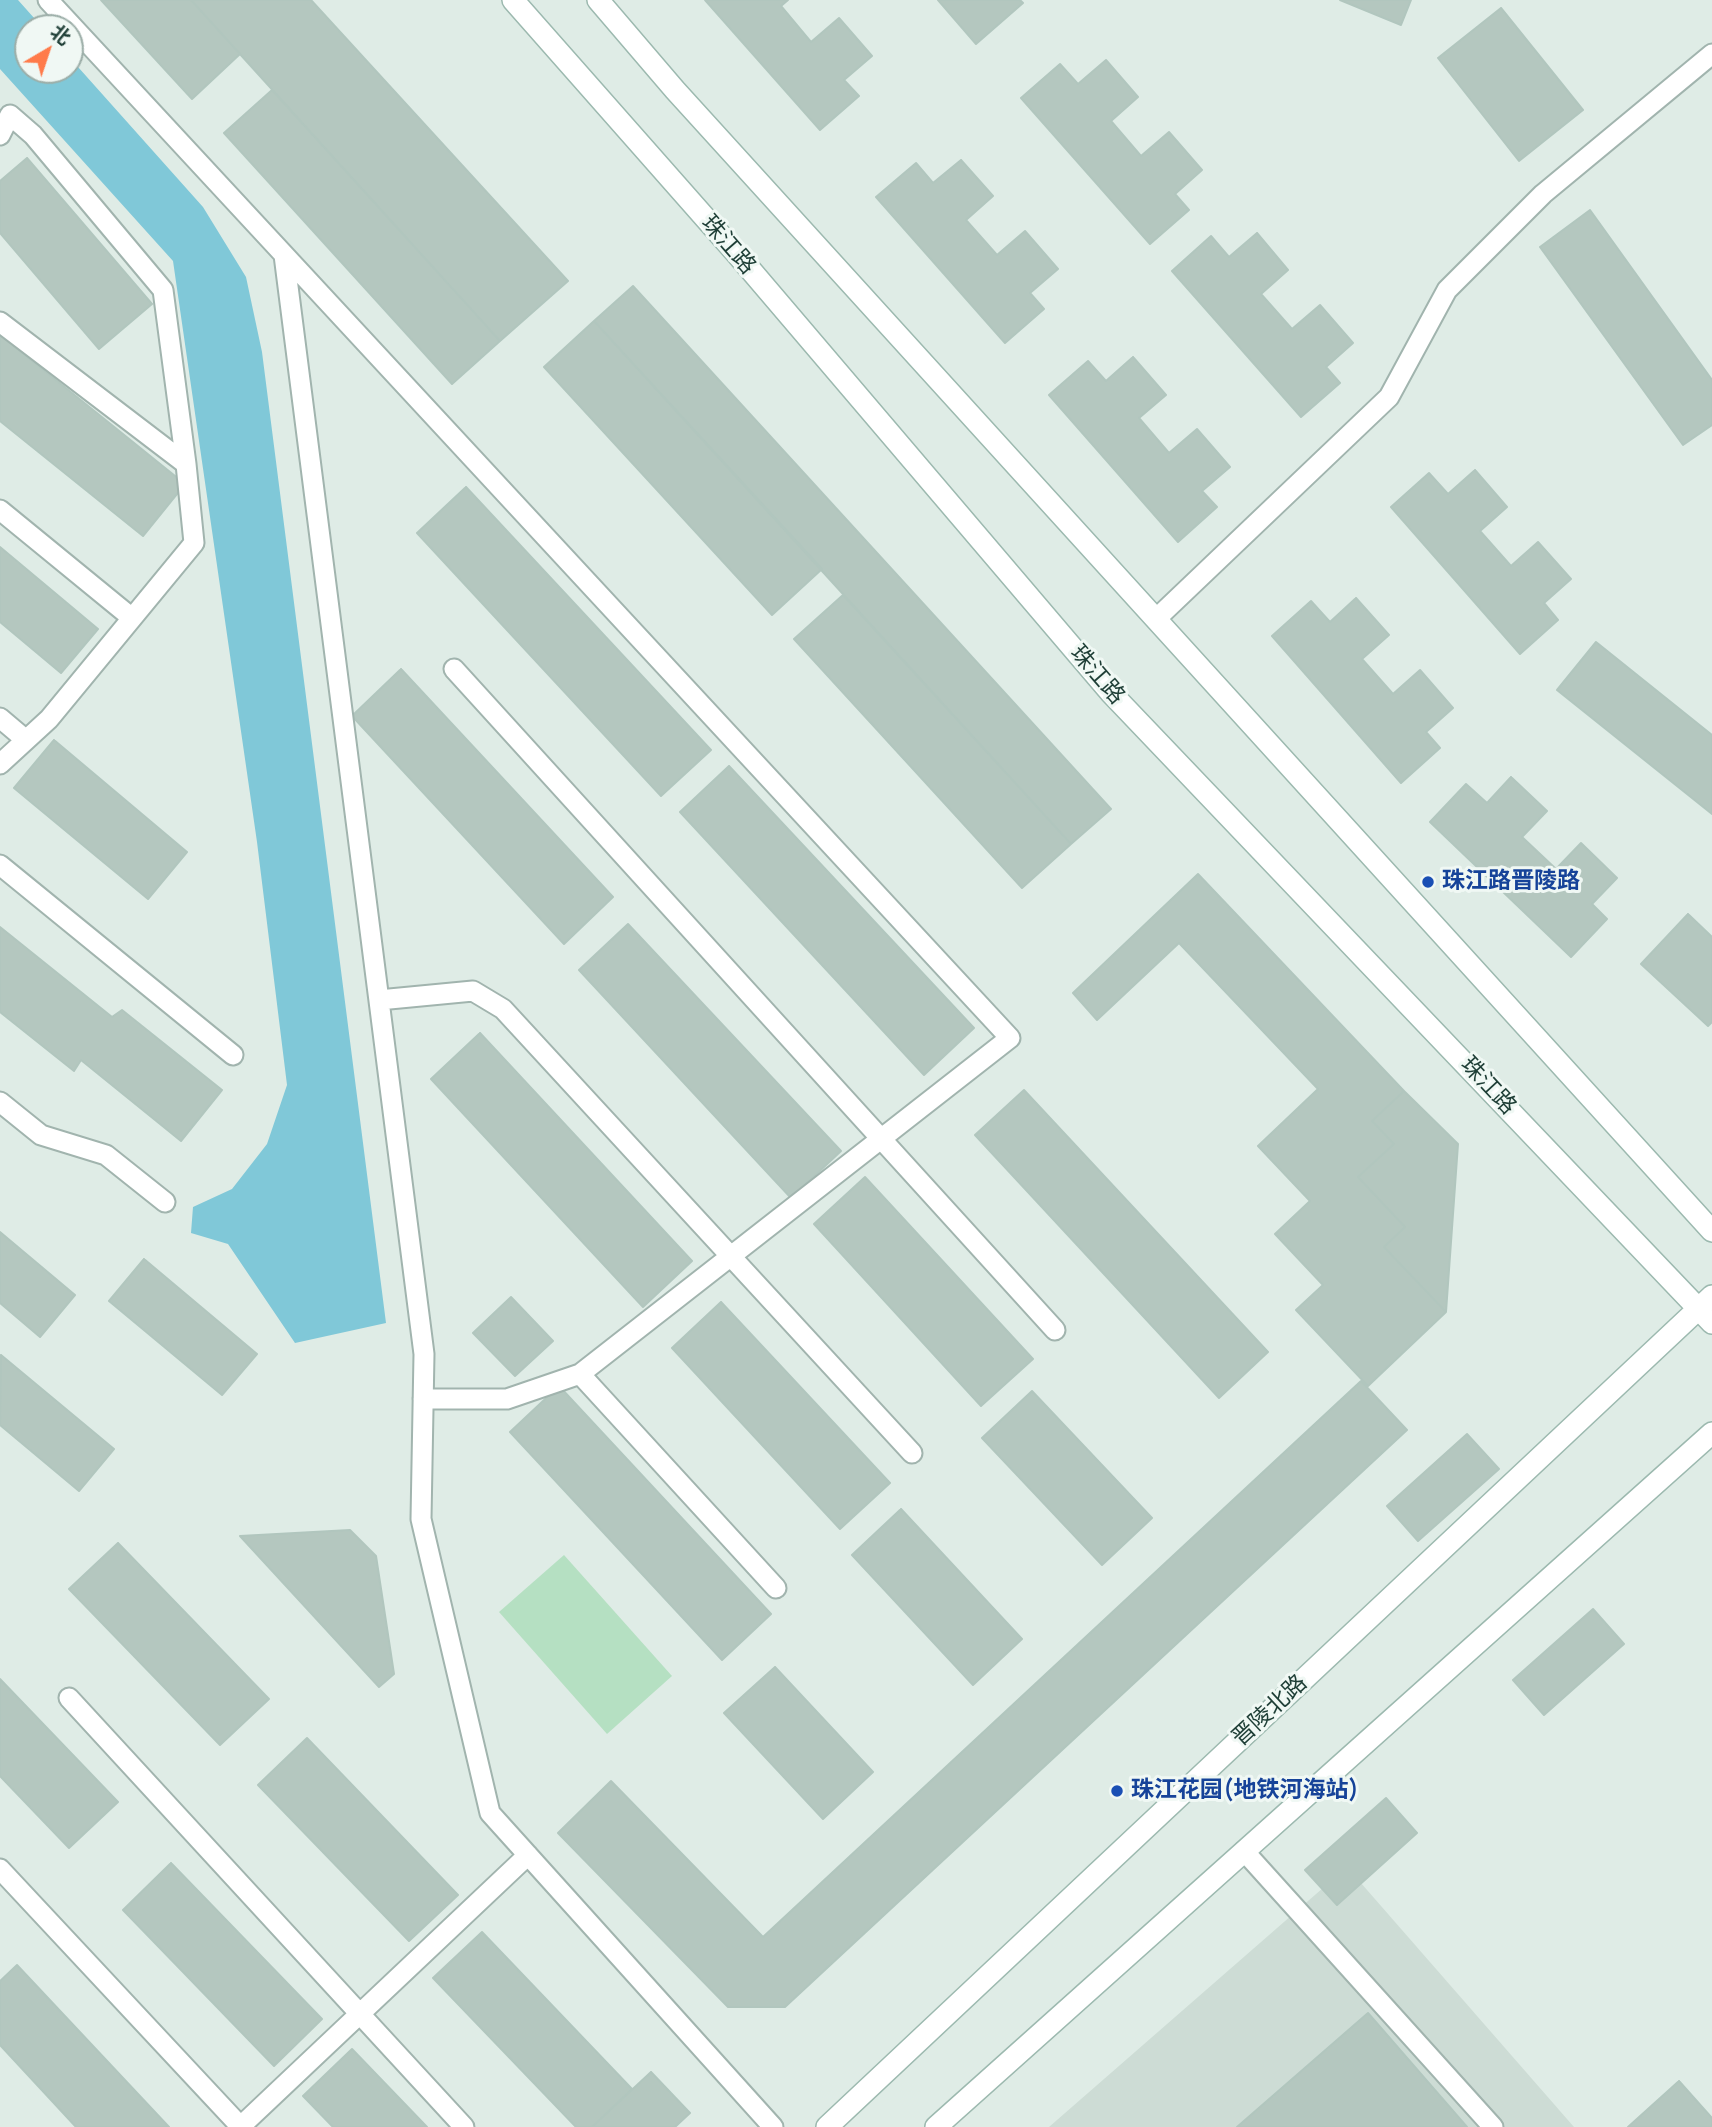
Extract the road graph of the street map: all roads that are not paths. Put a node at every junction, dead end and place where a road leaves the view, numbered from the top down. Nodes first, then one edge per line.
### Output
1 (48, 0) edge
2 (513, 0) edge
3 (598, 0) edge
4 (1712, 54) edge
5 (0, 135) edge
6 (284, 254) junction
7 (0, 322) edge
8 (186, 464) junction
9 (0, 510) edge
10 (132, 618) junction
11 (1156, 619) junction
12 (454, 669) dead end
13 (0, 718) edge
14 (26, 740) junction
15 (0, 764) edge
16 (0, 865) edge
17 (379, 1000) junction
18 (233, 1055) dead end
19 (0, 1102) edge
20 (881, 1139) junction
21 (164, 1202) dead end
22 (1712, 1231) edge
23 (731, 1256) junction
24 (1708, 1309) edge
25 (1055, 1329) dead end
26 (580, 1374) junction
27 (423, 1399) junction
28 (1712, 1433) edge
29 (912, 1454) dead end
30 (776, 1588) dead end
31 (69, 1698) dead end
32 (1244, 1852) junction
33 (528, 1855) junction
34 (0, 1868) edge
35 (360, 2014) junction
36 (241, 2127) edge
37 (464, 2127) edge
38 (773, 2127) edge
39 (827, 2127) edge
40 (936, 2127) edge
41 (1493, 2127) edge

1 - 6 lane
2 - 24 street, 珠江路
3 - 11 street
4 - 11 lane
5 - 8 lane
6 - 17 lane
6 - 20 lane
7 - 8 lane
8 - 10 lane
9 - 10 lane
10 - 14 lane
11 - 22 street
12 - 20 lane
13 - 14 lane
14 - 15 lane
16 - 18 lane
17 - 23 lane
17 - 27 lane
19 - 21 lane
20 - 23 lane
20 - 25 lane
23 - 26 lane
23 - 29 lane
24 - 39 street, 晋陵北路
26 - 27 lane
26 - 30 lane
27 - 33 lane
28 - 32 street
31 - 35 lane
32 - 40 street
32 - 41 lane
33 - 35 lane
33 - 38 lane
34 - 36 lane
35 - 36 lane
35 - 37 lane

